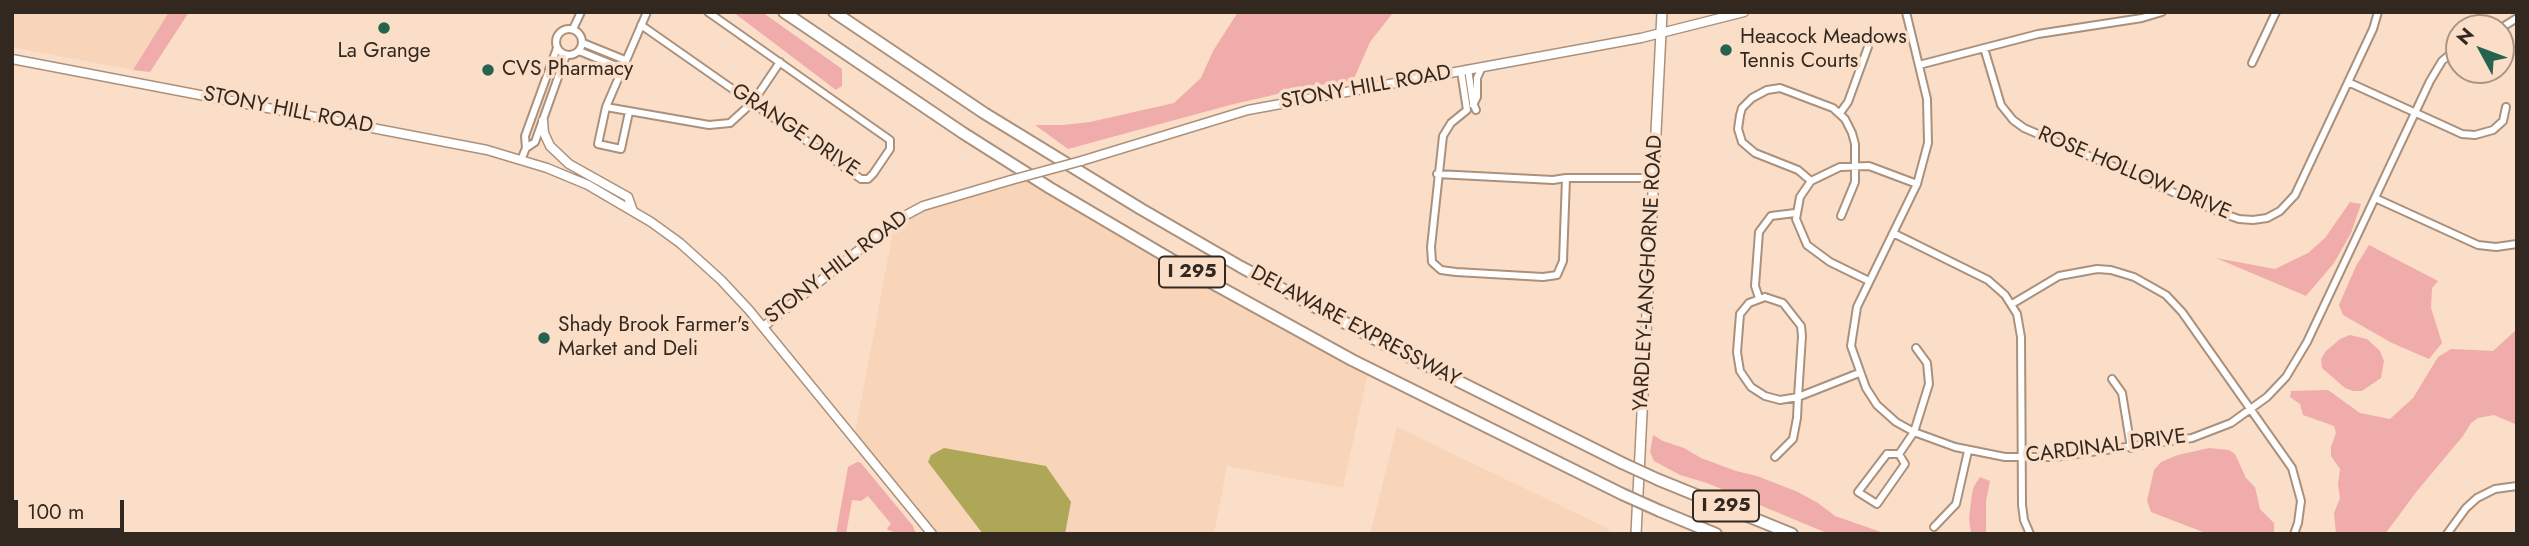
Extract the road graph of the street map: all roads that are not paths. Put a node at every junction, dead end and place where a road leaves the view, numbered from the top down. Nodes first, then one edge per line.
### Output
1 (581, 12) edge
2 (647, 12) edge
3 (708, 12) edge
4 (784, 12) edge
5 (834, 12) edge
6 (844, 12) edge
7 (1662, 12) edge
8 (1744, 12) edge
9 (1906, 12) edge
10 (2162, 12) edge
11 (2276, 12) edge
12 (2378, 12) edge
13 (641, 25) junction
14 (573, 29) junction
15 (1661, 32) junction
16 (583, 43) junction
17 (1868, 47) dead end
18 (557, 48) junction
19 (1984, 48) junction
20 (579, 51) junction
21 (566, 55) junction
22 (12, 59) edge
23 (625, 60) junction
24 (2445, 60) edge
25 (780, 62) junction
26 (2252, 63) dead end
27 (1919, 65) junction
28 (1482, 67) junction
29 (621, 68) junction
30 (1465, 70) junction
31 (2348, 82) junction
32 (753, 102) junction
33 (606, 107) junction
34 (2506, 107) dead end
35 (981, 111) junction
36 (629, 112) junction
37 (1840, 113) junction
38 (2416, 113) junction
39 (543, 121) junction
40 (526, 148) junction
41 (521, 160) junction
42 (1856, 166) junction
43 (1437, 174) junction
44 (1566, 178) junction
45 (1654, 178) junction
46 (1811, 181) junction
47 (1917, 184) junction
48 (2375, 198) junction
49 (634, 211) junction
50 (1795, 213) junction
51 (1841, 216) dead end
52 (1893, 233) junction
53 (2517, 244) edge
54 (1869, 281) junction
55 (1759, 298) junction
56 (2012, 304) junction
57 (763, 327) junction
58 (1916, 348) dead end
59 (1859, 373) junction
60 (2112, 379) dead end
61 (1798, 397) junction
62 (2252, 410) junction
63 (1914, 432) junction
64 (2131, 448) junction
65 (1968, 451) junction
66 (1899, 454) junction
67 (1774, 457) dead end
68 (2022, 458) junction
69 (2517, 486) edge
70 (1934, 527) dead end
71 (932, 534) edge
72 (1636, 534) edge
73 (1716, 534) edge
74 (1792, 534) edge
75 (2030, 534) edge
76 (2294, 534) edge
77 (2447, 534) edge

1 - 14 street
2 - 13 street
3 - 25 street, GRANGE DRIVE
4 - 73 highway, DELAWARE EXPRESSWAY / I 295, bridge
5 - 35 highway, DELAWARE EXPRESSWAY / I 295
6 - 35 highway
7 - 15 main road, YARDLEY-LANGHORNE ROAD
8 - 15 street, STONY HILL ROAD
9 - 27 street, CARDINAL DRIVE
10 - 19 street
11 - 26 street
12 - 31 street, ROSE HOLLOW DRIVE
13 - 23 street
13 - 32 street, GRANGE DRIVE
14 - 16 street
14 - 18 street
15 - 28 street, STONY HILL ROAD
15 - 45 main road, YARDLEY-LANGHORNE ROAD
16 - 20 street
16 - 23 street
17 - 37 street
18 - 21 street
18 - 40 street
19 - 27 street
19 - 31 street, ROSE HOLLOW DRIVE
20 - 21 street
20 - 29 street
21 - 39 street
22 - 41 street, STONY HILL ROAD
23 - 29 street
24 - 38 street, CARDINAL DRIVE
25 - 32 street
25 - 32 street, GRANGE DRIVE
27 - 47 street, CARDINAL DRIVE
28 - 30 street, STONY HILL ROAD
28 - 30 street
29 - 33 street
30 - 43 street
30 - 57 street, STONY HILL ROAD, bridge
31 - 38 street
32 - 36 street
33 - 36 street
33 - 36 street
34 - 38 street
35 - 74 highway, DELAWARE EXPRESSWAY / I 295, bridge
37 - 42 street
37 - 46 street
38 - 48 street, CARDINAL DRIVE
39 - 40 street
39 - 49 street
40 - 41 street
41 - 49 street, STONY HILL ROAD
42 - 46 street
42 - 47 street
42 - 51 street
43 - 44 street
43 - 44 street
44 - 45 street
45 - 72 main road, YARDLEY-LANGHORNE ROAD
46 - 50 street
47 - 52 street, CARDINAL DRIVE
48 - 53 street
48 - 62 street, CARDINAL DRIVE
49 - 57 street, STONY HILL ROAD
50 - 54 street
50 - 55 street
52 - 54 street, CARDINAL DRIVE
52 - 56 street
54 - 59 street, CARDINAL DRIVE
55 - 61 street
55 - 61 street
56 - 62 street
56 - 68 street
57 - 71 street
58 - 63 street
59 - 61 street
59 - 63 street, CARDINAL DRIVE
60 - 64 street
61 - 67 street
62 - 64 street, CARDINAL DRIVE
62 - 76 street
63 - 65 street, CARDINAL DRIVE
63 - 66 street
64 - 68 street, CARDINAL DRIVE
65 - 68 street, CARDINAL DRIVE
65 - 70 street
66 - 66 street
68 - 75 street
69 - 77 street

